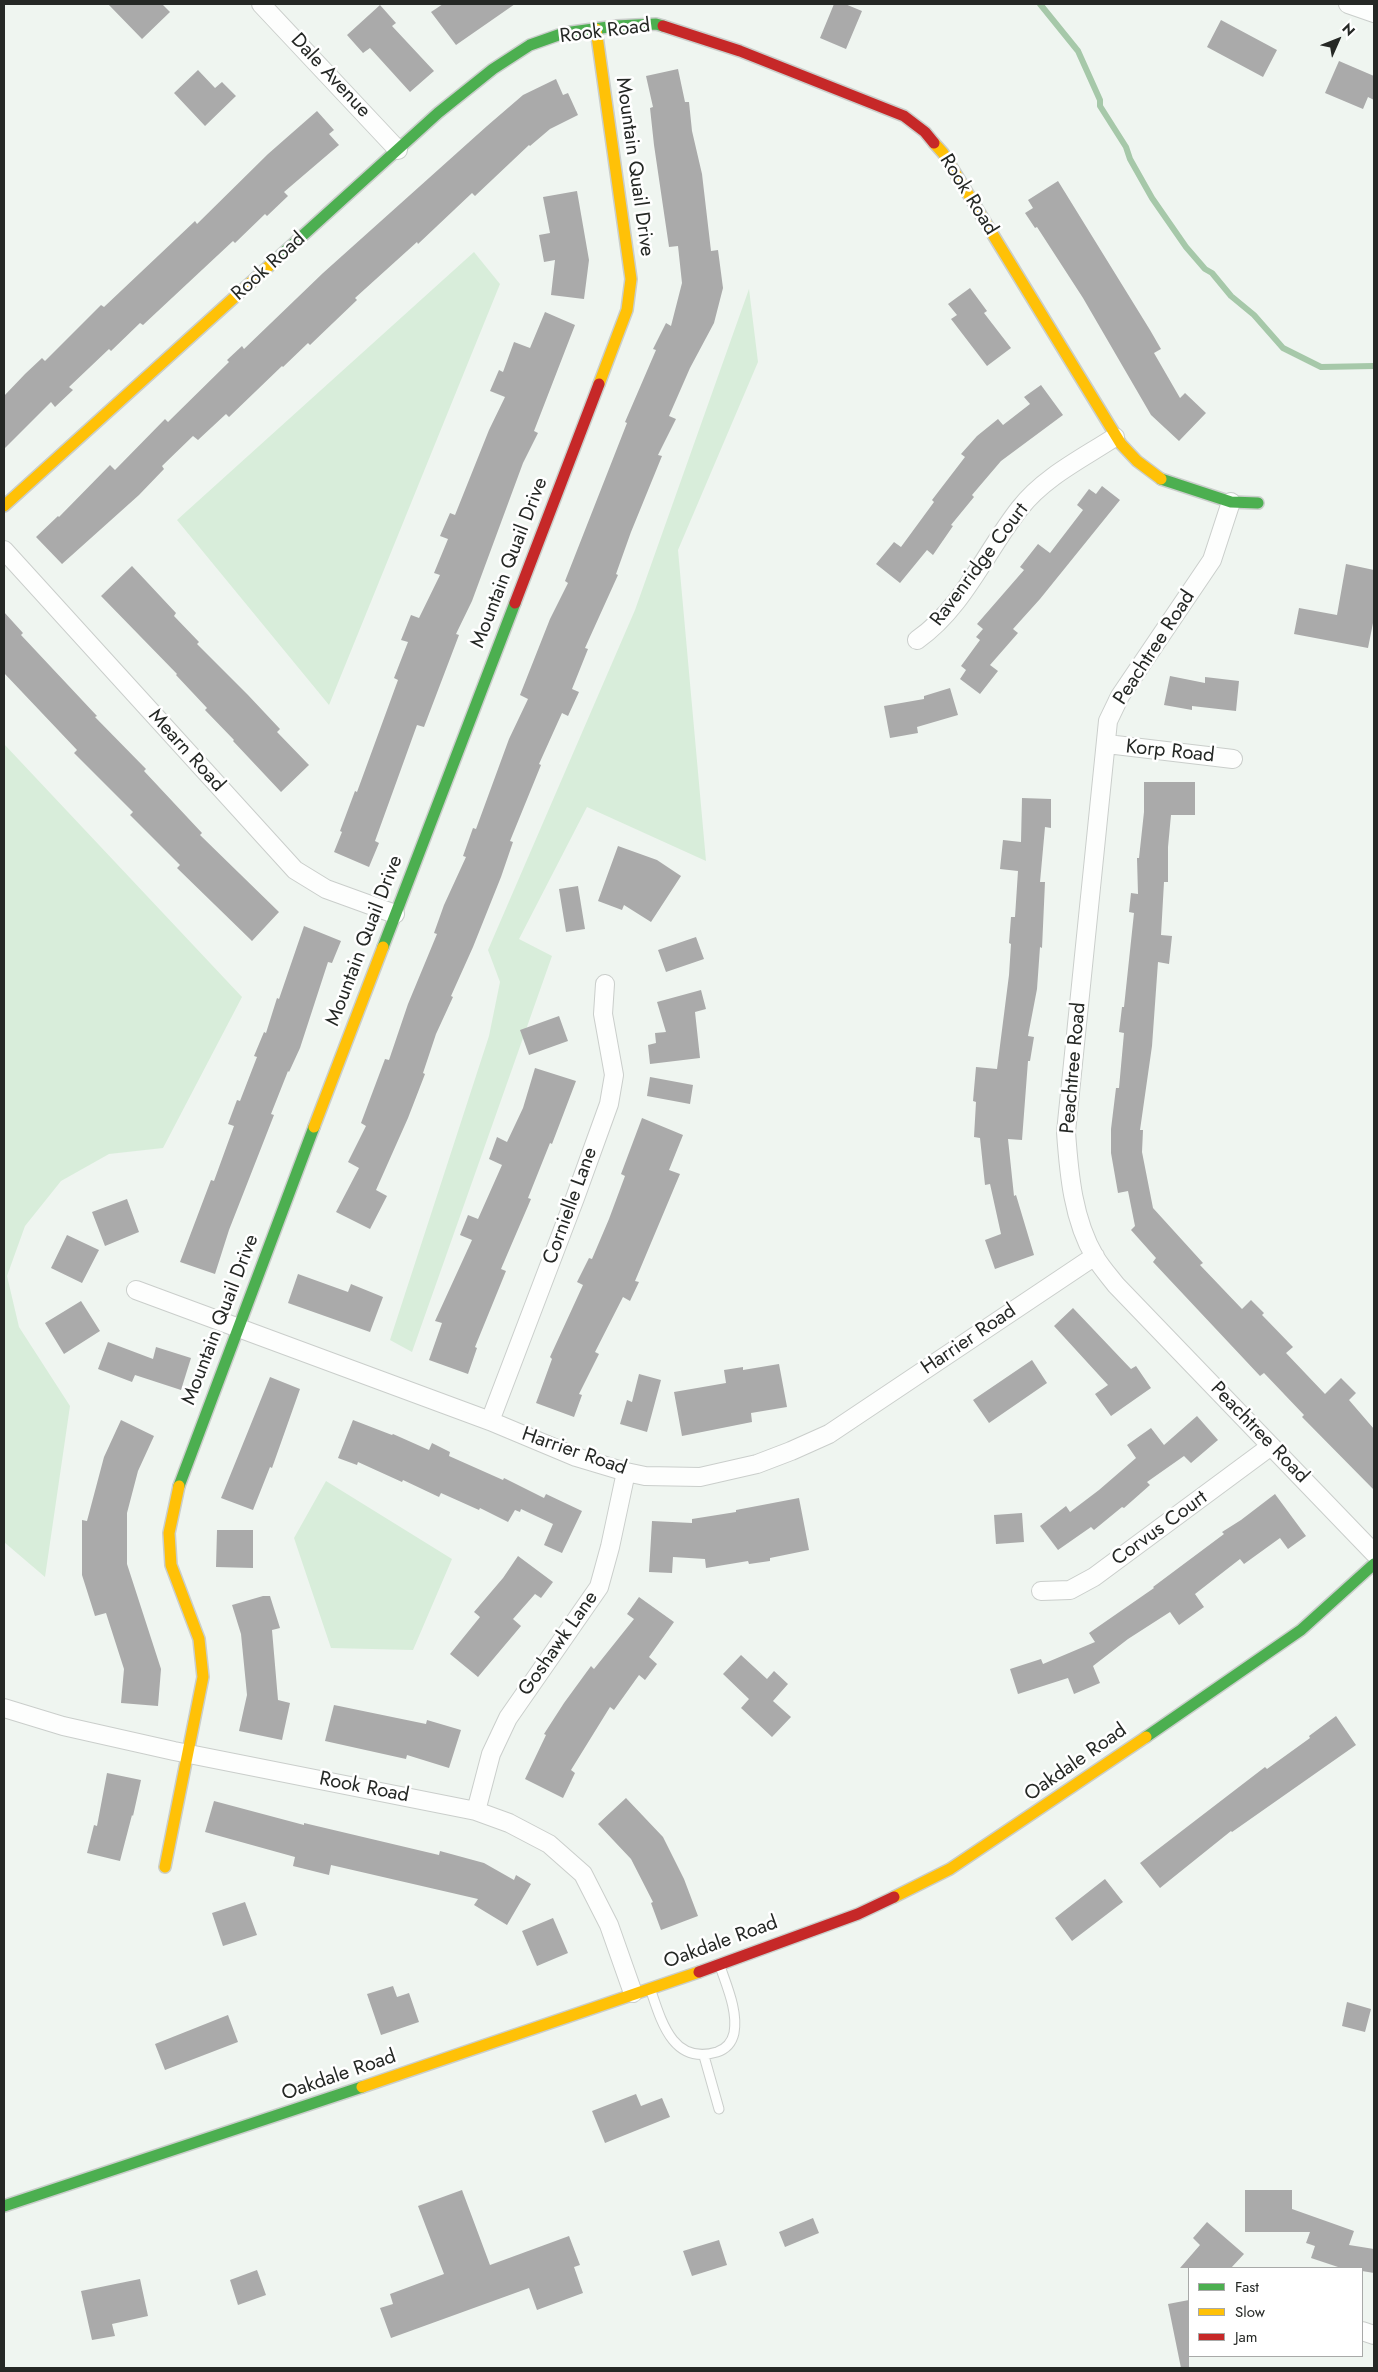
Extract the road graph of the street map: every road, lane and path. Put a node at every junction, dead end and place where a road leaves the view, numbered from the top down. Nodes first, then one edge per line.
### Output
1 (261, 4) edge
2 (1348, 4) edge
3 (1374, 13) edge
4 (596, 29) junction
5 (398, 150) junction
6 (1115, 437) junction
7 (1231, 502) junction
8 (1258, 503) dead end
9 (4, 506) edge
10 (4, 550) edge
11 (917, 640) dead end
12 (1107, 744) junction
13 (1233, 758) dead end
14 (395, 914) junction
15 (605, 984) dead end
16 (1095, 1256) junction
17 (136, 1290) dead end
18 (237, 1328) junction
19 (490, 1421) junction
20 (1271, 1446) junction
21 (626, 1472) junction
22 (1374, 1553) edge
23 (1374, 1564) edge
24 (1041, 1591) dead end
25 (4, 1708) edge
26 (189, 1753) junction
27 (476, 1811) junction
28 (165, 1867) dead end
29 (720, 1965) junction
30 (641, 1991) junction
31 (704, 2056) junction
32 (718, 2109) dead end
33 (4, 2206) edge

1 - 5 street, Dale Avenue
2 - 3 street
4 - 5 street, Rook Road
4 - 6 street, Rook Road
4 - 14 street, Mountain Quail Drive
5 - 9 street, Rook Road
6 - 7 street, Rook Road
6 - 11 street, Ravenridge Court
7 - 8 street, Rook Road
7 - 12 street, Peachtree Road
10 - 14 street, Mearn Road
12 - 13 street, Korp Road
12 - 16 street, Peachtree Road
14 - 18 street, Mountain Quail Drive
15 - 19 street, Cornielle Lane
16 - 20 street, Peachtree Road
16 - 21 street, Harrier Road
17 - 18 street, Harrier Road
18 - 19 street, Harrier Road
18 - 26 street, Mountain Quail Drive
19 - 21 street, Harrier Road
20 - 22 street, Peachtree Road
20 - 24 street, Corvus Court
21 - 27 street, Goshawk Lane
23 - 29 street, Oakdale Road
25 - 26 street, Rook Road
26 - 27 street, Rook Road
26 - 28 street, Mountain Quail Drive
27 - 30 street, Rook Road
29 - 30 street, Oakdale Road
29 - 31 lane
30 - 31 lane
30 - 33 street, Oakdale Road
31 - 32 lane

